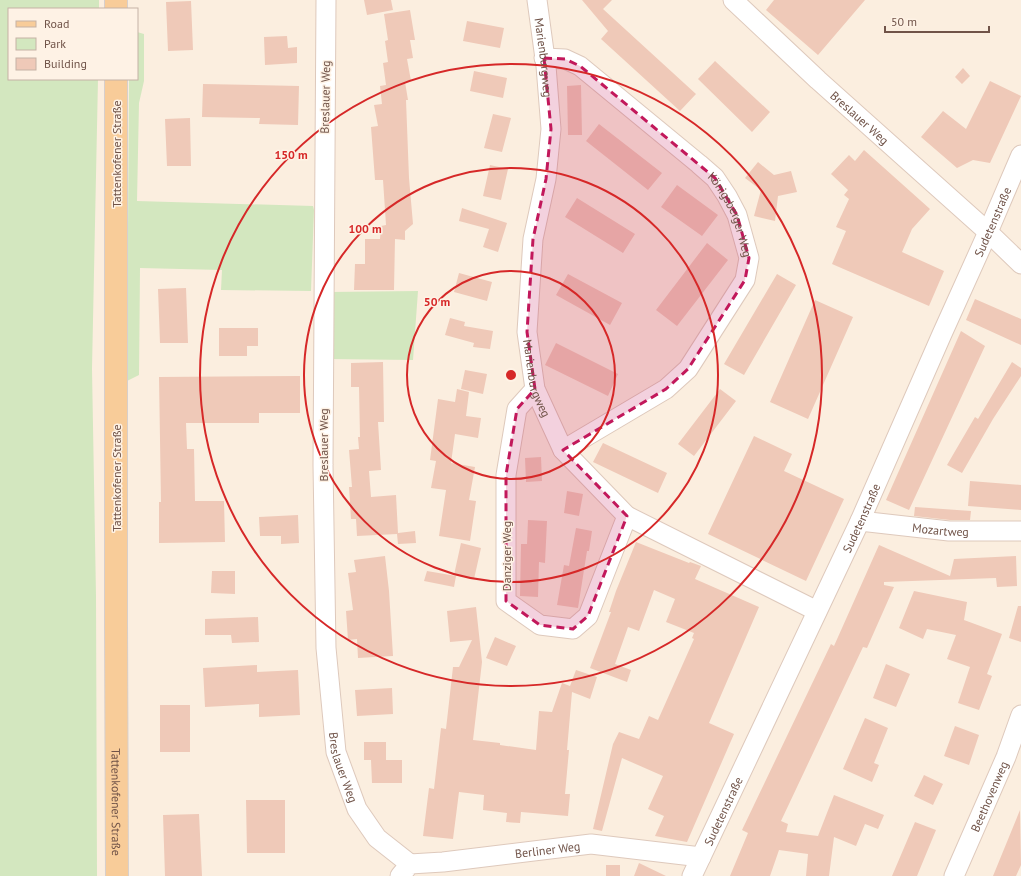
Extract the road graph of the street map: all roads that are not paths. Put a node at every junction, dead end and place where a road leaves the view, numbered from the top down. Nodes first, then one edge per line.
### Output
1 (326, 0) edge
2 (537, 0) edge
3 (733, 0) edge
4 (544, 58) junction
5 (116, 80) edge
6 (1021, 155) edge
7 (988, 232) junction
8 (1021, 264) edge
9 (535, 389) junction
10 (563, 450) junction
11 (627, 516) junction
12 (860, 521) junction
13 (1021, 532) edge
14 (817, 611) junction
15 (1021, 715) edge
16 (701, 857) junction
17 (405, 870) edge
18 (117, 876) edge
19 (692, 876) edge
20 (954, 876) edge

1 - 17 street, Breslauer Weg
2 - 4 street, Marienburgweg
3 - 7 street, Breslauer Weg
4 - 9 street, Marienburgweg
4 - 10 street, Königsberger Weg
5 - 18 main road, Tattenkofener Straße
6 - 7 street, Sudetenstraße
7 - 8 street, Breslauer Weg
7 - 12 street, Sudetenstraße
9 - 10 street, Marienburgweg
9 - 11 street, Danziger Weg
10 - 11 street, Marienburgweg
11 - 14 street, Marienburgweg
12 - 13 street, Mozartweg
12 - 14 street, Sudetenstraße
14 - 16 street, Sudetenstraße
15 - 20 street, Beethovenweg
16 - 17 street, Berliner Weg
16 - 19 street, Sudetenstraße

